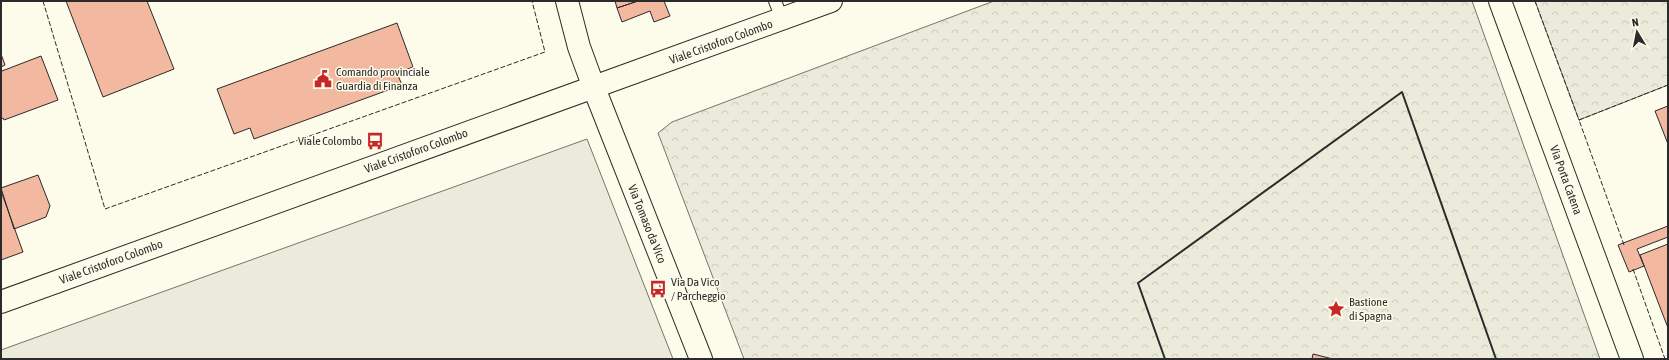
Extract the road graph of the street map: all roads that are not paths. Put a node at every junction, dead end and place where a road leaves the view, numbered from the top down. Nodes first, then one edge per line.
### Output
1 (567, 1) edge
2 (831, 1) edge
3 (1500, 1) edge
4 (779, 10) edge
5 (594, 88) junction
6 (1, 302) edge
7 (700, 359) edge
8 (1632, 359) edge

1 - 5 street, Via Tomaso da Vico
2 - 4 street, Viale Cristoforo Colombo
3 - 8 street, Via Porta Catena
4 - 5 street, Viale Cristoforo Colombo
5 - 6 street, Viale Cristoforo Colombo
5 - 7 street, Via Tomaso da Vico

